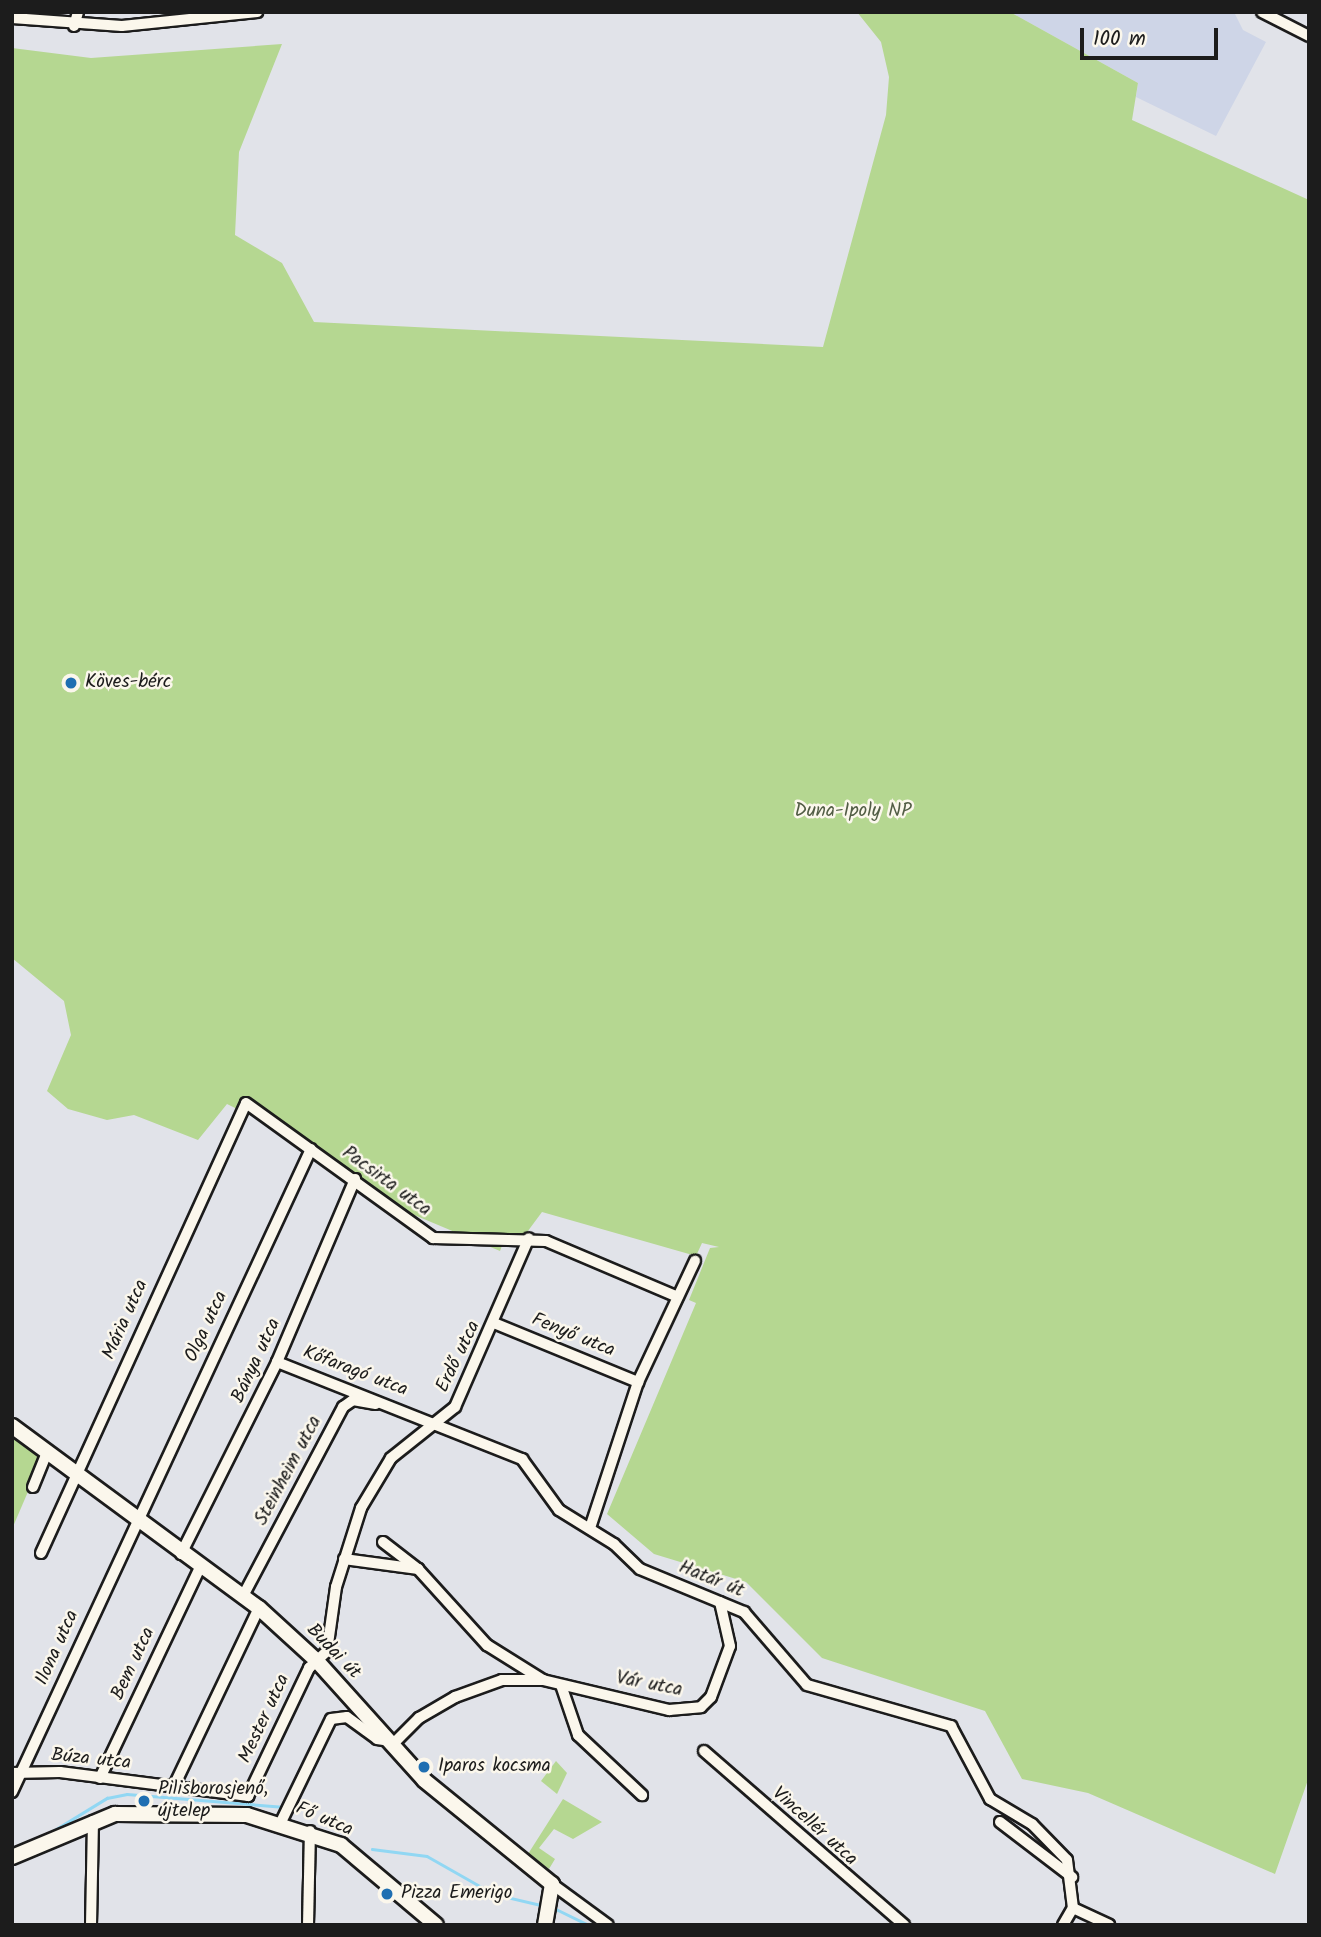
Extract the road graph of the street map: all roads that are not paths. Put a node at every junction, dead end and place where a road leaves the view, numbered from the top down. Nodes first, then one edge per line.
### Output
1 (78, 12) edge
2 (1262, 12) edge
3 (257, 14) edge
4 (12, 19) edge
5 (74, 26) junction
6 (1309, 36) edge
7 (246, 1103) joint
8 (311, 1149) junction
9 (355, 1179) junction
10 (529, 1238) junction
11 (695, 1261) dead end
12 (678, 1297) junction
13 (494, 1323) junction
14 (277, 1362) junction
15 (638, 1382) junction
16 (390, 1404) junction
17 (438, 1422) junction
18 (12, 1426) edge
19 (47, 1452) junction
20 (76, 1474) junction
21 (33, 1487) dead end
22 (136, 1519) junction
23 (590, 1528) junction
24 (383, 1542) dead end
25 (41, 1553) dead end
26 (181, 1553) junction
27 (344, 1559) junction
28 (201, 1565) junction
29 (418, 1569) junction
30 (243, 1596) junction
31 (720, 1602) junction
32 (259, 1608) junction
33 (317, 1661) junction
34 (543, 1680) junction
35 (561, 1685) junction
36 (391, 1742) junction
37 (704, 1752) dead end
38 (17, 1772) edge
39 (100, 1778) junction
40 (174, 1786) junction
41 (12, 1792) edge
42 (642, 1795) dead end
43 (248, 1796) joint
44 (93, 1821) junction
45 (281, 1822) junction
46 (1000, 1822) dead end
47 (310, 1831) junction
48 (12, 1857) edge
49 (1072, 1878) junction
50 (552, 1884) junction
51 (1073, 1908) junction
52 (547, 1911) edge
53 (91, 1925) edge
54 (308, 1925) edge
55 (436, 1925) edge
56 (608, 1925) edge
57 (904, 1925) edge
58 (1063, 1925) edge
59 (1109, 1925) edge

1 - 5 street
2 - 6 street
3 - 5 street
4 - 5 street
7 - 8 street, Pacsirta utca
7 - 20 street, Mária utca
8 - 9 street, Pacsirta utca
8 - 22 street, Olga utca
9 - 10 street, Pacsirta utca
9 - 14 street, Bánya utca
10 - 12 street, Pacsirta utca
10 - 13 street, Erdő utca
11 - 12 street
12 - 15 street
13 - 15 street, Fenyő utca
13 - 17 street, Erdő utca
14 - 16 street, Kőfaragó utca
14 - 26 street, Bánya utca
15 - 23 street
16 - 17 street, Kőfaragó utca
16 - 30 street, Steinheim utca
17 - 23 street, Kőfaragó utca
17 - 27 street, Erdő utca
18 - 19 street, Budai út
19 - 20 street, Budai út
19 - 21 street
20 - 22 street, Budai út
20 - 25 street, Mária utca
22 - 26 street, Budai út
22 - 38 street, Ilona utca
23 - 31 street, Határ út
24 - 29 street, Vár utca
26 - 28 street, Budai út
27 - 29 street
27 - 33 street, Erdő utca
28 - 30 street, Budai út
28 - 39 street, Bem utca
29 - 34 street, Vár utca
30 - 32 street, Budai út
31 - 35 street, Vár utca
31 - 49 street, Határ út
32 - 33 street, Budai út
32 - 40 street
33 - 36 street, Budai út
33 - 43 street, Mester utca
34 - 35 street, Vár utca
34 - 36 street
35 - 42 street
36 - 45 street
36 - 50 street, Budai út
37 - 57 street, Vincellér utca
38 - 39 street, Búza utca
38 - 41 street, Ilona utca
39 - 40 street, Búza utca
40 - 43 street, Búza utca
44 - 45 street, Fő utca
44 - 48 street, Fő utca
44 - 53 street
45 - 47 street, Fő utca
46 - 49 street
47 - 54 street
47 - 55 street, Fő utca
49 - 51 street
50 - 52 street
50 - 56 street, Budai út
51 - 58 street
51 - 59 street

